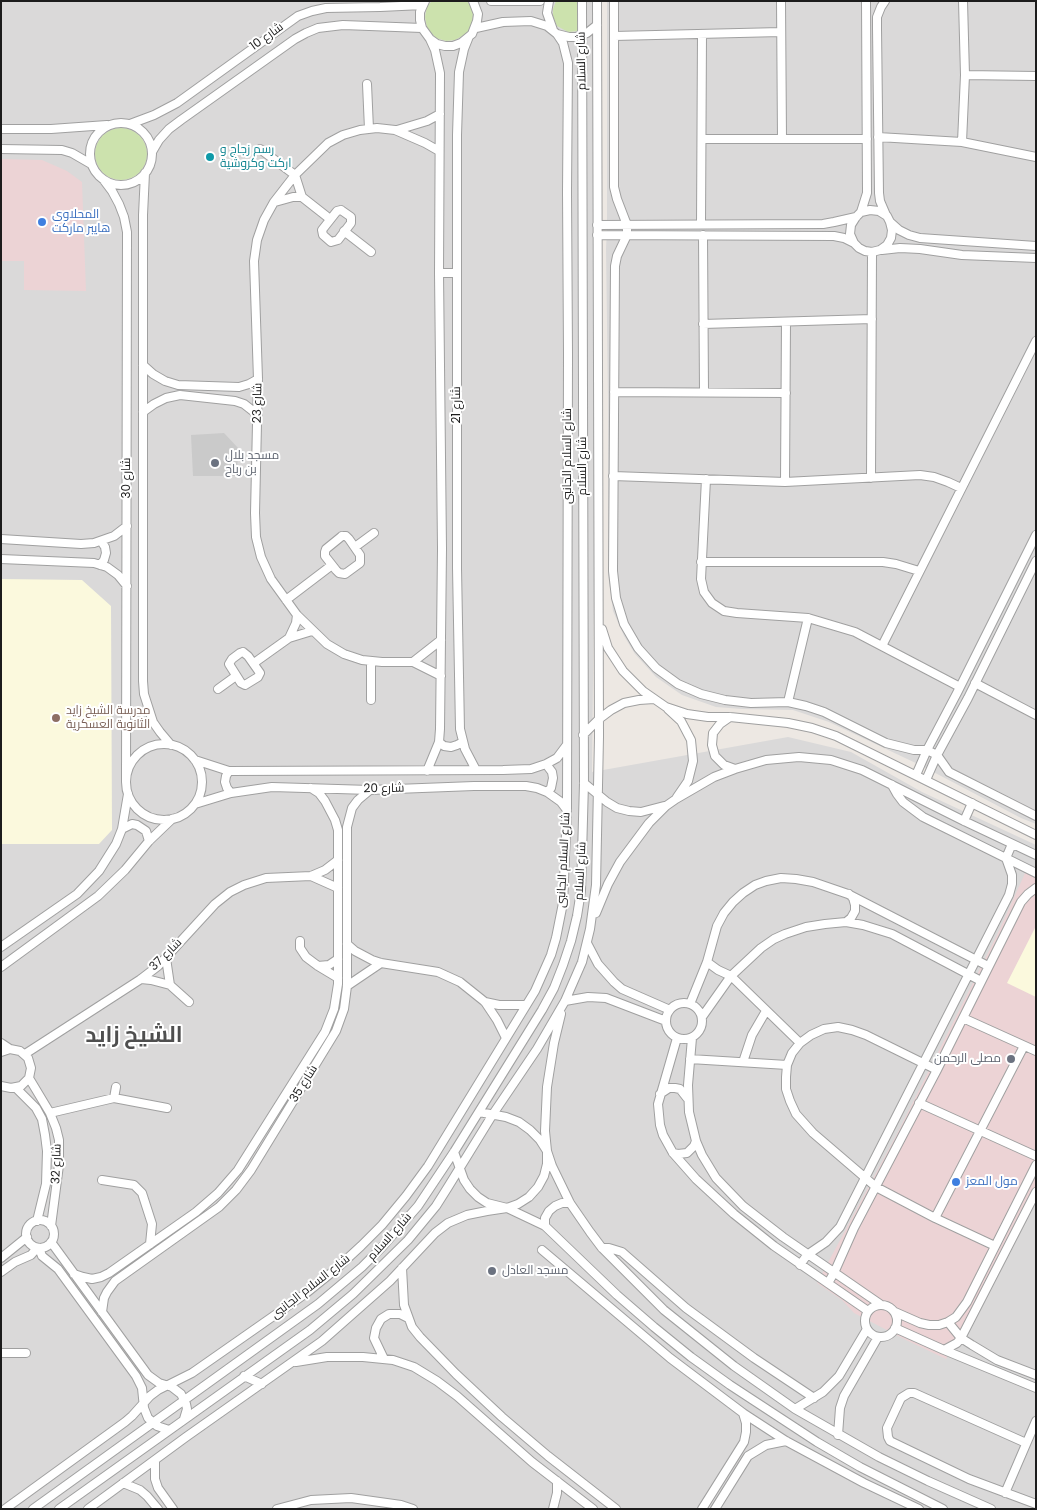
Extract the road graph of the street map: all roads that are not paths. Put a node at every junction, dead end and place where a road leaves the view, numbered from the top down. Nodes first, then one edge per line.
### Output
1 (473, 1) edge
2 (492, 1) edge
3 (540, 1) edge
4 (549, 1) edge
5 (582, 1) edge
6 (597, 1) edge
7 (614, 1) edge
8 (781, 1) edge
9 (884, 1) edge
10 (963, 1) edge
11 (866, 2) edge
12 (424, 3) edge
13 (597, 25) junction
14 (422, 28) junction
15 (476, 28) junction
16 (555, 32) junction
17 (781, 32) junction
18 (702, 34) junction
19 (582, 36) junction
20 (614, 36) junction
21 (430, 39) junction
22 (468, 39) junction
23 (965, 75) junction
24 (1036, 76) edge
25 (367, 84) dead end
26 (568, 104) junction
27 (583, 104) junction
28 (440, 114) junction
29 (130, 124) junction
30 (109, 125) junction
31 (1, 129) edge
32 (369, 129) junction
33 (394, 130) junction
34 (878, 137) junction
35 (782, 138) junction
36 (867, 138) junction
37 (702, 139) junction
38 (962, 142) junction
39 (1, 149) edge
40 (260, 149) dead end
41 (439, 151) junction
42 (152, 152) junction
43 (1036, 157) edge
44 (91, 164) junction
45 (145, 173) junction
46 (295, 175) junction
47 (103, 179) junction
48 (302, 197) junction
49 (274, 202) junction
50 (859, 215) junction
51 (330, 219) junction
52 (889, 219) junction
53 (627, 224) junction
54 (701, 224) junction
55 (597, 225) junction
56 (344, 231) junction
57 (597, 235) junction
58 (627, 235) junction
59 (704, 235) junction
60 (854, 242) junction
61 (1036, 246) edge
62 (876, 251) junction
63 (371, 252) dead end
64 (1036, 258) edge
65 (439, 273) junction
66 (456, 273) junction
67 (872, 319) junction
68 (786, 322) junction
69 (704, 324) junction
70 (1036, 341) edge
71 (143, 365) junction
72 (258, 379) junction
73 (614, 392) junction
74 (704, 392) junction
75 (786, 393) junction
76 (143, 412) junction
77 (258, 415) junction
78 (614, 476) junction
79 (871, 478) junction
80 (706, 479) junction
81 (785, 482) junction
82 (961, 488) junction
83 (442, 518) junction
84 (457, 518) junction
85 (127, 526) junction
86 (374, 533) dead end
87 (1036, 535) edge
88 (1, 539) edge
89 (101, 541) junction
90 (355, 547) junction
91 (1, 559) edge
92 (1036, 561) edge
93 (701, 562) junction
94 (100, 565) junction
95 (332, 565) junction
96 (919, 571) junction
97 (127, 586) junction
98 (286, 600) junction
99 (297, 615) junction
100 (808, 618) junction
101 (599, 622) junction
102 (312, 631) junction
103 (289, 638) junction
104 (441, 640) junction
105 (882, 646) junction
106 (371, 661) junction
107 (413, 662) junction
108 (254, 663) junction
109 (966, 675) junction
110 (236, 676) junction
111 (441, 676) junction
112 (976, 681) junction
113 (218, 689) dead end
114 (959, 690) junction
115 (968, 698) junction
116 (654, 699) junction
117 (371, 700) dead end
118 (788, 702) junction
119 (666, 707) junction
120 (1036, 715) edge
121 (730, 717) junction
122 (599, 719) junction
123 (583, 735) junction
124 (439, 742) junction
125 (462, 742) junction
126 (171, 745) junction
127 (566, 746) junction
128 (927, 750) junction
129 (937, 755) junction
130 (195, 760) junction
131 (546, 764) junction
132 (734, 769) junction
133 (476, 770) junction
134 (229, 771) junction
135 (427, 771) junction
136 (916, 775) junction
137 (926, 780) junction
138 (126, 782) junction
139 (584, 782) junction
140 (892, 785) junction
141 (311, 788) junction
142 (370, 790) junction
143 (128, 792) junction
144 (547, 792) junction
145 (231, 793) junction
146 (597, 794) junction
147 (676, 799) junction
148 (972, 803) junction
149 (195, 804) junction
150 (666, 806) junction
151 (567, 810) junction
152 (1036, 816) edge
153 (172, 819) junction
154 (964, 821) junction
155 (122, 829) junction
156 (1036, 835) edge
157 (149, 841) junction
158 (1012, 844) junction
159 (1036, 855) edge
160 (1006, 858) junction
161 (338, 860) junction
162 (1036, 873) edge
163 (311, 876) junction
164 (338, 888) junction
165 (1036, 888) edge
166 (848, 894) junction
167 (846, 922) junction
168 (590, 929) junction
169 (300, 941) dead end
170 (587, 943) junction
171 (347, 944) junction
172 (1, 947) edge
173 (166, 958) junction
174 (338, 959) junction
175 (976, 960) junction
176 (707, 962) junction
177 (381, 963) junction
178 (318, 966) junction
179 (988, 966) junction
180 (1, 967) edge
181 (969, 974) junction
182 (731, 976) junction
183 (338, 978) junction
184 (141, 979) junction
185 (981, 981) junction
186 (170, 985) junction
187 (347, 986) junction
188 (535, 991) junction
189 (548, 999) junction
190 (565, 1000) junction
191 (189, 1002) dead end
192 (486, 1002) junction
193 (690, 1004) junction
194 (526, 1005) junction
195 (670, 1010) junction
196 (766, 1011) junction
197 (702, 1017) junction
198 (963, 1018) junction
199 (666, 1020) junction
200 (506, 1038) junction
201 (677, 1038) junction
202 (692, 1038) junction
203 (1, 1043) edge
204 (800, 1043) junction
205 (1024, 1046) junction
206 (10, 1049) junction
207 (499, 1050) junction
208 (1036, 1051) edge
209 (1, 1052) edge
210 (24, 1054) junction
211 (512, 1059) junction
212 (690, 1059) junction
213 (742, 1062) junction
214 (924, 1063) junction
215 (787, 1065) junction
216 (937, 1070) junction
217 (28, 1078) junction
218 (1, 1086) edge
219 (116, 1087) dead end
220 (16, 1088) junction
221 (660, 1094) junction
222 (114, 1098) junction
223 (687, 1098) junction
224 (919, 1103) junction
225 (167, 1108) dead end
226 (479, 1112) junction
227 (50, 1113) junction
228 (493, 1114) junction
229 (980, 1131) junction
230 (696, 1141) junction
231 (547, 1151) junction
232 (454, 1152) junction
233 (673, 1153) junction
234 (1036, 1156) edge
235 (1036, 1165) edge
236 (460, 1168) junction
237 (865, 1178) junction
238 (102, 1180) dead end
239 (876, 1187) junction
240 (1036, 1192) edge
241 (570, 1204) junction
242 (507, 1208) junction
243 (935, 1218) junction
244 (37, 1221) junction
245 (152, 1224) junction
246 (51, 1226) junction
247 (545, 1226) junction
248 (169, 1232) junction
249 (26, 1237) junction
250 (51, 1242) junction
251 (150, 1244) junction
252 (995, 1246) junction
253 (38, 1248) junction
254 (602, 1248) junction
255 (542, 1250) dead end
256 (808, 1255) junction
257 (393, 1256) junction
258 (1, 1258) edge
259 (800, 1265) junction
260 (403, 1267) junction
261 (1, 1272) edge
262 (834, 1273) junction
263 (74, 1274) junction
264 (828, 1284) junction
265 (880, 1304) junction
266 (868, 1311) junction
267 (102, 1312) junction
268 (895, 1312) junction
269 (408, 1318) junction
270 (948, 1322) junction
271 (895, 1328) junction
272 (867, 1329) junction
273 (878, 1337) junction
274 (961, 1338) junction
275 (944, 1350) junction
276 (1, 1352) edge
277 (26, 1353) dead end
278 (384, 1358) junction
279 (291, 1363) junction
280 (1011, 1366) junction
281 (1036, 1374) edge
282 (244, 1376) junction
283 (1007, 1376) junction
284 (262, 1384) junction
285 (166, 1386) junction
286 (1036, 1388) edge
287 (814, 1398) junction
288 (185, 1399) junction
289 (144, 1402) junction
290 (795, 1409) junction
291 (743, 1413) junction
292 (184, 1419) junction
293 (1036, 1420) edge
294 (152, 1422) junction
295 (169, 1430) junction
296 (838, 1435) junction
297 (786, 1441) junction
298 (1026, 1443) junction
299 (155, 1460) junction
300 (557, 1481) junction
301 (124, 1483) junction
302 (1005, 1493) junction
303 (163, 1496) junction
304 (1036, 1504) edge
305 (155, 1506) edge
306 (591, 1507) edge
307 (5, 1509) edge
308 (33, 1509) edge
309 (59, 1509) edge
310 (88, 1509) edge
311 (173, 1509) edge
312 (277, 1509) edge
313 (413, 1509) edge
314 (553, 1509) edge
315 (579, 1509) edge
316 (616, 1509) edge
317 (702, 1509) edge
318 (715, 1509) edge
319 (919, 1509) edge
320 (943, 1509) edge
321 (991, 1509) edge

1 - 15 street
2 - 3 street
4 - 16 street, شارع السلام الجانبى
5 - 19 street, شارع السلام
6 - 13 street, شارع السلام
7 - 20 street
8 - 17 street
9 - 11 street
9 - 34 street
10 - 23 street
11 - 36 street
12 - 14 street
12 - 29 street, شارع 10
13 - 19 street
13 - 55 street, شارع السلام
14 - 21 street, شارع 21
14 - 42 street, شارع 10
15 - 16 street
15 - 22 street, شارع 21
16 - 19 street
16 - 26 street, شارع السلام الجانبى
17 - 18 street
17 - 35 street
18 - 20 street
18 - 37 street
19 - 27 street, شارع السلام
20 - 53 street
21 - 22 street
21 - 28 street, شارع 21
22 - 66 street, شارع 21
23 - 24 street
23 - 38 street
25 - 32 street
26 - 27 street
26 - 127 street, شارع السلام الجانبى
27 - 123 street, شارع السلام
28 - 33 street, شارع 23
28 - 41 street, شارع 21
29 - 30 street
29 - 42 street
30 - 31 street
30 - 44 street
32 - 33 street, شارع 23
32 - 46 street, شارع 23
33 - 41 street, شارع 23
34 - 38 street
34 - 52 street
35 - 36 street
35 - 37 street
36 - 50 street
37 - 54 street
38 - 43 street
39 - 44 street
40 - 46 street
41 - 65 street, شارع 21
42 - 45 street
44 - 47 street
45 - 47 street
45 - 71 street, شارع 30
46 - 48 street
46 - 49 street, شارع 23
47 - 85 street, شارع 30
48 - 49 street
48 - 51 street
49 - 72 street, شارع 23
50 - 52 street
50 - 54 street
50 - 60 street
51 - 56 street
51 - 56 street
52 - 61 street
52 - 62 street
53 - 54 street
53 - 55 street
53 - 58 street
55 - 57 street, شارع السلام
56 - 63 street
57 - 58 street
57 - 101 street, شارع السلام
58 - 59 street
58 - 73 street
59 - 60 street
59 - 69 street
60 - 62 street
62 - 64 street
62 - 67 street
65 - 66 street
65 - 83 street, شارع 21
66 - 84 street, شارع 21
67 - 68 street
67 - 79 street
68 - 69 street
68 - 75 street
69 - 74 street
70 - 82 street
71 - 72 street
71 - 76 street, شارع 30
72 - 77 street, شارع 23
73 - 74 street
73 - 78 street
74 - 75 street
75 - 81 street
76 - 77 street
76 - 126 street, شارع 30
77 - 98 street, شارع 23
78 - 80 street
78 - 118 street
79 - 81 street
79 - 82 street
80 - 81 street
80 - 93 street
82 - 96 street
83 - 84 street
83 - 104 street, شارع 21
84 - 125 street, شارع 21
85 - 89 street
85 - 97 street, شارع 30
86 - 90 street
87 - 109 street
88 - 89 street
89 - 94 street
90 - 95 street
90 - 95 street
91 - 94 street
92 - 112 street
93 - 96 street
93 - 100 street
94 - 97 street
95 - 98 street
96 - 105 street
97 - 138 street, شارع 30
98 - 99 street, شارع 23
99 - 102 street, شارع 23
99 - 103 street
100 - 105 street
100 - 118 street
101 - 116 street
101 - 122 street, شارع السلام
102 - 103 street
102 - 106 street, شارع 23
103 - 108 street
104 - 107 street
104 - 111 street, شارع 21
105 - 114 street
106 - 107 street, شارع 23
106 - 117 street
107 - 111 street, شارع 23
108 - 110 street
108 - 110 street
109 - 112 street
109 - 114 street
110 - 113 street
111 - 124 street, شارع 21
112 - 115 street
112 - 120 street
114 - 115 street
114 - 128 street
115 - 129 street
116 - 119 street
116 - 122 street
118 - 128 street
119 - 121 street
119 - 147 street
121 - 132 street
121 - 136 street
122 - 123 street
122 - 146 street, شارع السلام
123 - 139 street, شارع السلام
124 - 125 street
124 - 135 street, شارع 21
125 - 133 street, شارع 21
126 - 130 street
126 - 138 street
127 - 131 street, شارع 20
127 - 151 street, شارع السلام الجانبى
128 - 129 street
128 - 136 street
129 - 137 street
129 - 152 street
130 - 134 street, شارع 20
130 - 149 street
131 - 133 street, شارع 20
131 - 144 street
132 - 140 street
132 - 147 street
133 - 135 street, شارع 20
134 - 135 street, شارع 20
134 - 145 street
136 - 137 street
137 - 148 street
138 - 143 street
139 - 146 street
139 - 189 street, شارع السلام
140 - 154 street
140 - 160 street
141 - 142 street, شارع 20
141 - 145 street, شارع 20
141 - 161 street, شارع 35
142 - 144 street, شارع 20
142 - 171 street, شارع 35
143 - 153 street
143 - 155 street
144 - 151 street, شارع 20
145 - 149 street, شارع 20
146 - 150 street
146 - 168 street, شارع السلام
147 - 150 street
148 - 154 street
148 - 156 street
149 - 153 street
150 - 168 street
151 - 188 street, شارع السلام الجانبى
153 - 157 street
154 - 158 street
155 - 157 street
155 - 172 street
157 - 180 street
158 - 159 street
158 - 160 street
160 - 162 street
160 - 175 street
161 - 163 street, شارع 37
161 - 164 street, شارع 35
163 - 164 street, شارع 37
163 - 173 street, شارع 37
164 - 174 street, شارع 35
165 - 179 street
166 - 167 street
166 - 175 street
166 - 176 street
167 - 181 street
167 - 182 street
168 - 170 street, شارع السلام
169 - 178 street
170 - 190 street, شارع السلام
170 - 195 street
171 - 177 street
171 - 187 street, شارع 35
173 - 184 street, شارع 37
173 - 186 street
174 - 178 street
174 - 183 street, شارع 35
175 - 179 street
175 - 181 street
176 - 182 street
176 - 193 street
177 - 187 street
177 - 192 street
178 - 183 street
179 - 185 street
181 - 185 street
181 - 214 street
182 - 196 street
182 - 197 street
183 - 248 street, شارع 35
184 - 186 street
184 - 210 street, شارع 37
185 - 198 street
186 - 191 street
187 - 267 street, شارع 35
188 - 189 street
188 - 194 street, شارع السلام الجانبى
189 - 211 street, شارع السلام
190 - 199 street
190 - 228 street, شارع السلام
190 - 231 street
192 - 194 street
192 - 200 street
193 - 195 street
193 - 197 street
194 - 200 street, شارع السلام الجانبى
195 - 199 street
196 - 204 street
196 - 213 street
197 - 202 street
198 - 205 street
198 - 216 street
199 - 201 street
200 - 207 street, شارع السلام الجانبى
201 - 202 street
201 - 221 street
202 - 212 street
203 - 206 street
204 - 214 street
204 - 215 street
205 - 208 street
205 - 229 street
206 - 209 street
206 - 210 street
207 - 211 street
207 - 285 street, شارع السلام الجانبى
210 - 217 street
211 - 226 street, شارع السلام
212 - 213 street
212 - 223 street
213 - 215 street
214 - 216 street
214 - 237 street
215 - 237 street
216 - 224 street
217 - 220 street
217 - 227 street, شارع 32
218 - 220 street
219 - 222 street
220 - 244 street, شارع 32
221 - 223 street
221 - 233 street
222 - 225 street
222 - 227 street
223 - 230 street
224 - 229 street
224 - 239 street
226 - 228 street
226 - 232 street, شارع السلام
227 - 246 street, شارع 32
228 - 231 street
228 - 236 street, شارع السلام
229 - 234 street
229 - 243 street
230 - 233 street
230 - 256 street
231 - 241 street
231 - 242 street
232 - 236 street
232 - 288 street, شارع السلام
233 - 259 street
235 - 252 street
236 - 242 street
236 - 257 street, شارع السلام
237 - 239 street
237 - 256 street
238 - 245 street
239 - 243 street
239 - 262 street
240 - 274 street
241 - 247 street
241 - 254 street
242 - 247 street
242 - 260 street
243 - 252 street
244 - 246 street
244 - 249 street
245 - 248 street
245 - 251 street
246 - 250 street
247 - 320 street
248 - 251 street, شارع 35
249 - 253 street
249 - 258 street
250 - 253 street
250 - 263 street
251 - 263 street, شارع 35
252 - 270 street
253 - 261 street
253 - 289 street
254 - 287 street
254 - 290 street
255 - 291 street
256 - 259 street
256 - 262 street
257 - 260 street
257 - 282 street, شارع السلام
259 - 264 street
260 - 269 street
260 - 279 street
262 - 264 street
262 - 265 street
263 - 267 street
264 - 266 street
265 - 266 street
265 - 268 street
266 - 272 street
267 - 285 street
268 - 270 street
268 - 271 street
269 - 278 street
269 - 316 street
270 - 274 street
271 - 273 street
271 - 275 street
272 - 273 street
272 - 287 street
273 - 296 street
274 - 275 street
274 - 280 street
275 - 283 street
276 - 277 street
278 - 279 street
278 - 300 street
279 - 284 street
280 - 281 street
280 - 283 street
282 - 284 street
282 - 292 street, شارع السلام
283 - 286 street
284 - 299 street
285 - 288 street
285 - 289 street, شارع السلام الجانبى
287 - 290 street
288 - 292 street
288 - 294 street, شارع السلام
289 - 294 street
289 - 307 street, شارع السلام الجانبى
290 - 296 street
291 - 297 street
291 - 317 street
292 - 295 street, شارع السلام
293 - 298 street
294 - 295 street
294 - 308 street, شارع السلام
295 - 309 street, شارع السلام
296 - 321 street
297 - 318 street
297 - 319 street
298 - 302 street
298 - 302 street
299 - 301 street
299 - 303 street
300 - 306 street
300 - 314 street
301 - 305 street
301 - 310 street
302 - 304 street
303 - 305 street
303 - 311 street
306 - 315 street
312 - 313 street

